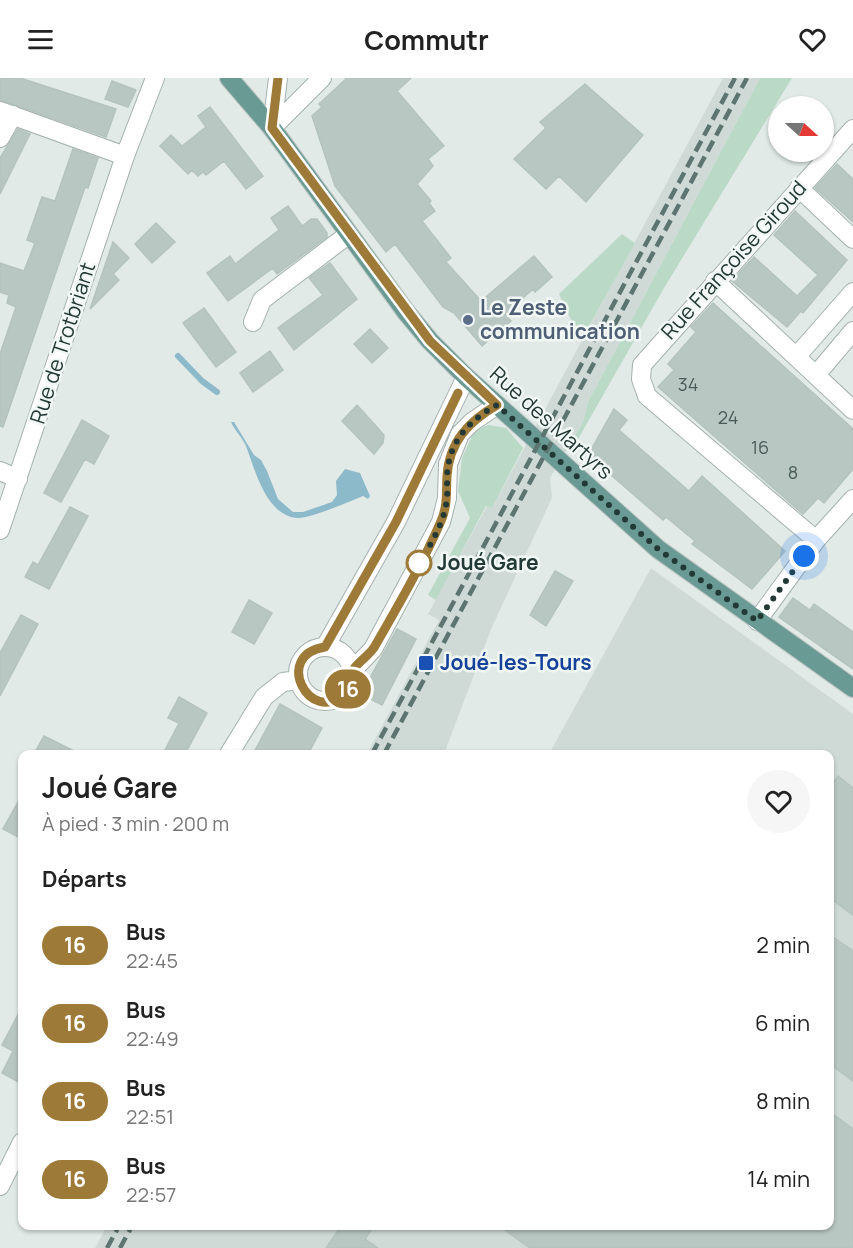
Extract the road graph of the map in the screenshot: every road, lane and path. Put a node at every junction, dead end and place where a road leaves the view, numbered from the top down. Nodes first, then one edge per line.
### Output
1 (155, 78) edge
2 (229, 78) edge
3 (278, 78) edge
4 (322, 78) edge
5 (7, 113) edge
6 (272, 128) junction
7 (853, 129) edge
8 (0, 138) edge
9 (125, 156) junction
10 (799, 188) junction
11 (349, 234) junction
12 (853, 239) edge
13 (715, 281) junction
14 (853, 292) edge
15 (253, 322) dead end
16 (853, 331) edge
17 (796, 357) junction
18 (816, 375) junction
19 (466, 377) junction
20 (497, 405) junction
21 (853, 410) edge
22 (0, 471) edge
23 (18, 479) junction
24 (853, 500) edge
25 (0, 530) edge
26 (816, 540) junction
27 (757, 621) junction
28 (325, 647) junction
29 (352, 671) junction
30 (299, 680) junction
31 (853, 688) edge
32 (232, 750) edge
33 (18, 1149) edge
34 (2, 1175) edge

1 - 9 street, Rue de Trotbriant
2 - 6 main road, Rue des Martyrs
3 - 6 street
4 - 6 street
5 - 8 street
5 - 9 street
6 - 11 main road, Rue des Martyrs
7 - 10 street, Rue Françoise Giroud
9 - 23 street, Rue de Trotbriant
10 - 12 street
10 - 13 street, Rue Françoise Giroud
11 - 15 street
11 - 19 main road, Rue des Martyrs
13 - 17 street
13 - 26 street, Rue Françoise Giroud
14 - 17 street
16 - 18 street
17 - 18 street
18 - 21 street
19 - 20 main road, Rue des Martyrs
19 - 28 street
20 - 27 main road, Rue des Martyrs
20 - 29 street
22 - 23 street
23 - 25 street, Rue de Trotbriant
24 - 26 street
26 - 27 street
27 - 31 main road, Rue des Martyrs
28 - 29 street
28 - 30 street
29 - 30 street
30 - 32 street
33 - 34 street

